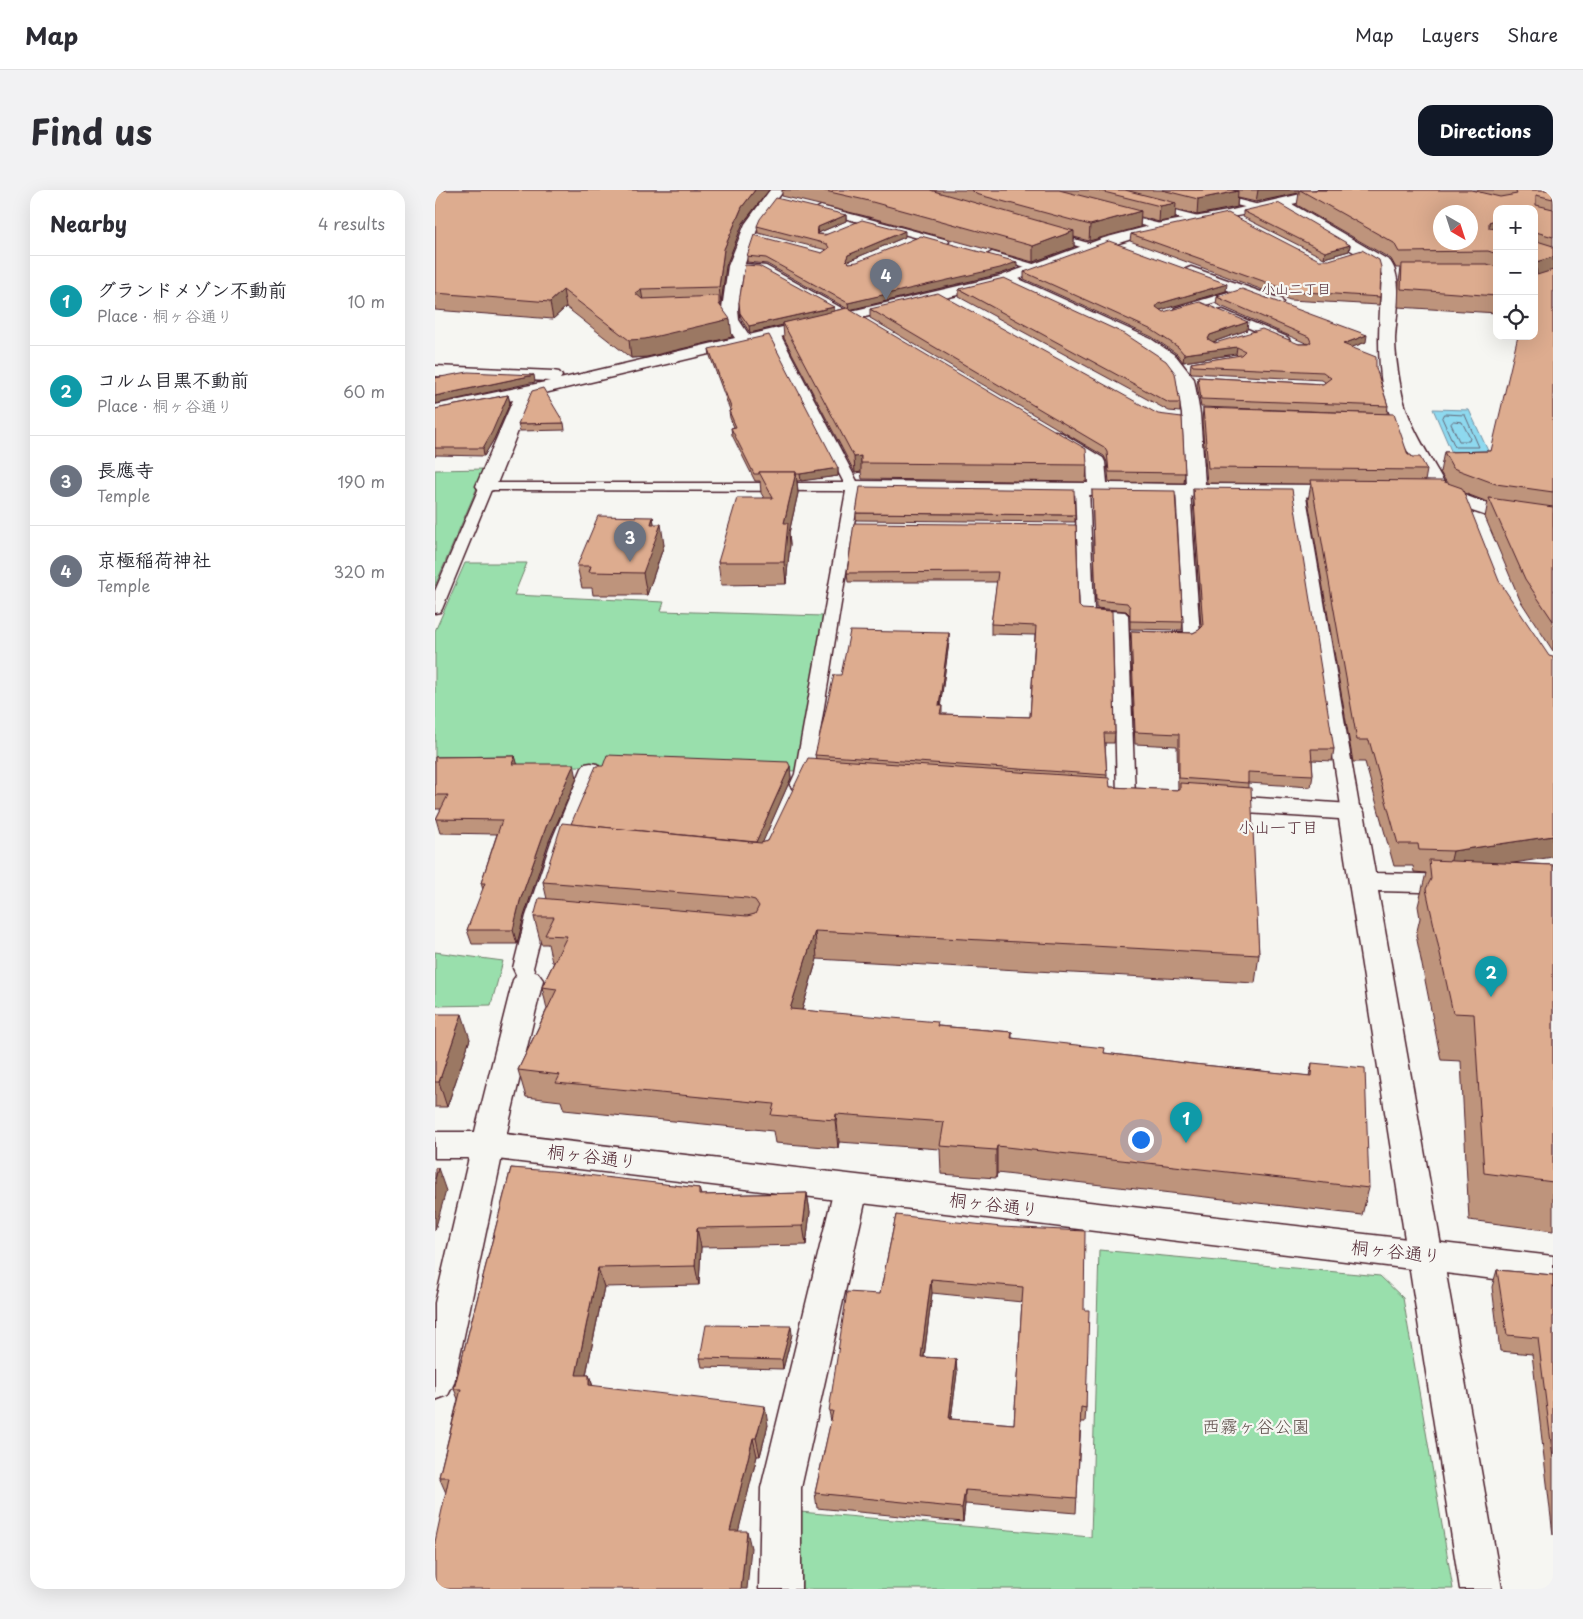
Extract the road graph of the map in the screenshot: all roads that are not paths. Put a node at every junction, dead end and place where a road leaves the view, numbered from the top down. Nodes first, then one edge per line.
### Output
1 (1188, 190) edge
2 (1335, 190) edge
3 (776, 196) edge
4 (1279, 203) junction
5 (1138, 204) edge
6 (808, 206) edge
7 (1261, 208) junction
8 (1103, 212) edge
9 (1228, 215) junction
10 (862, 220) junction
11 (1199, 220) junction
12 (1245, 224) edge
13 (846, 227) edge
14 (1161, 227) junction
15 (1044, 234) edge
16 (922, 236) junction
17 (1109, 241) junction
18 (905, 244) edge
19 (950, 244) edge
20 (1091, 247) junction
21 (1135, 251) edge
22 (1364, 252) junction
23 (986, 253) edge
24 (1348, 257) edge
25 (736, 266) junction
26 (1035, 268) junction
27 (1180, 268) edge
28 (1390, 275) junction
29 (1409, 275) edge
30 (1006, 279) junction
31 (1243, 290) junction
32 (940, 295) junction
33 (1200, 303) junction
34 (957, 305) edge
35 (1288, 307) edge
36 (1169, 313) edge
37 (851, 316) junction
38 (873, 329) edge
39 (1263, 330) junction
40 (774, 334) junction
41 (1247, 335) edge
42 (1369, 336) edge
43 (745, 340) junction
44 (1387, 342) junction
45 (1295, 344) edge
46 (435, 371) edge
47 (585, 377) junction
48 (525, 392) junction
49 (435, 410) edge
50 (1210, 415) edge
51 (1185, 417) junction
52 (1383, 421) edge
53 (1403, 422) junction
54 (1045, 431) edge
55 (486, 486) junction
56 (853, 487) junction
57 (1090, 488) junction
58 (1190, 489) junction
59 (1298, 491) junction
60 (1364, 492) edge
61 (1411, 492) edge
62 (1440, 492) junction
63 (1468, 505) junction
64 (1553, 520) edge
65 (1479, 532) edge
66 (435, 609) edge
67 (1120, 635) junction
68 (1138, 635) edge
69 (1156, 636) edge
70 (591, 768) dead end
71 (1126, 797) edge
72 (792, 800) edge
73 (1195, 802) edge
74 (1351, 812) junction
75 (560, 842) junction
76 (579, 844) edge
77 (1363, 882) junction
78 (1486, 885) edge
79 (536, 916) junction
80 (556, 918) edge
81 (528, 980) joint
82 (488, 1145) junction
83 (435, 1146) edge
84 (851, 1189) junction
85 (1424, 1255) junction
86 (1553, 1271) edge
87 (435, 1384) edge
88 (780, 1589) edge
89 (1481, 1589) edge

1 - 7 lane
2 - 4 street
3 - 25 street
4 - 7 street
4 - 22 street
5 - 11 lane
6 - 10 lane
7 - 9 street
8 - 14 lane
9 - 11 street
9 - 12 lane
10 - 13 lane
10 - 16 lane
11 - 14 street
14 - 17 street
15 - 20 lane
16 - 18 lane
16 - 19 lane
17 - 20 street
17 - 21 street
20 - 26 street
22 - 24 lane
22 - 28 street
23 - 26 lane
25 - 37 lane
25 - 43 street
26 - 30 street
27 - 31 street
28 - 29 street
28 - 44 street
30 - 32 street
30 - 51 street
31 - 33 lane
31 - 35 street
32 - 34 street
32 - 37 street
33 - 36 lane
33 - 39 lane
37 - 38 street
37 - 40 street
39 - 41 lane
39 - 45 lane
40 - 43 street
40 - 56 lane
42 - 44 street
43 - 47 street
44 - 53 street
46 - 47 street
47 - 48 street
48 - 49 street
48 - 55 street
50 - 51 street
51 - 58 street
52 - 53 street
53 - 62 street
54 - 57 street
55 - 56 lane
55 - 66 lane
56 - 57 street
56 - 72 lane
57 - 58 street
57 - 67 lane
58 - 59 street
58 - 69 lane
59 - 60 street
59 - 74 lane
61 - 62 street
62 - 63 street
63 - 64 street
63 - 65 street
67 - 68 lane
67 - 71 lane
70 - 75 lane
73 - 74 street
74 - 77 street
75 - 76 lane
75 - 79 lane
77 - 78 street
77 - 85 street
79 - 80 lane
79 - 81 lane
81 - 82 street
82 - 83 street, 桐ヶ谷通り
82 - 84 street, 桐ヶ谷通り
82 - 87 street
84 - 85 street, 桐ヶ谷通り
84 - 88 street
85 - 86 street, 桐ヶ谷通り
85 - 89 street

